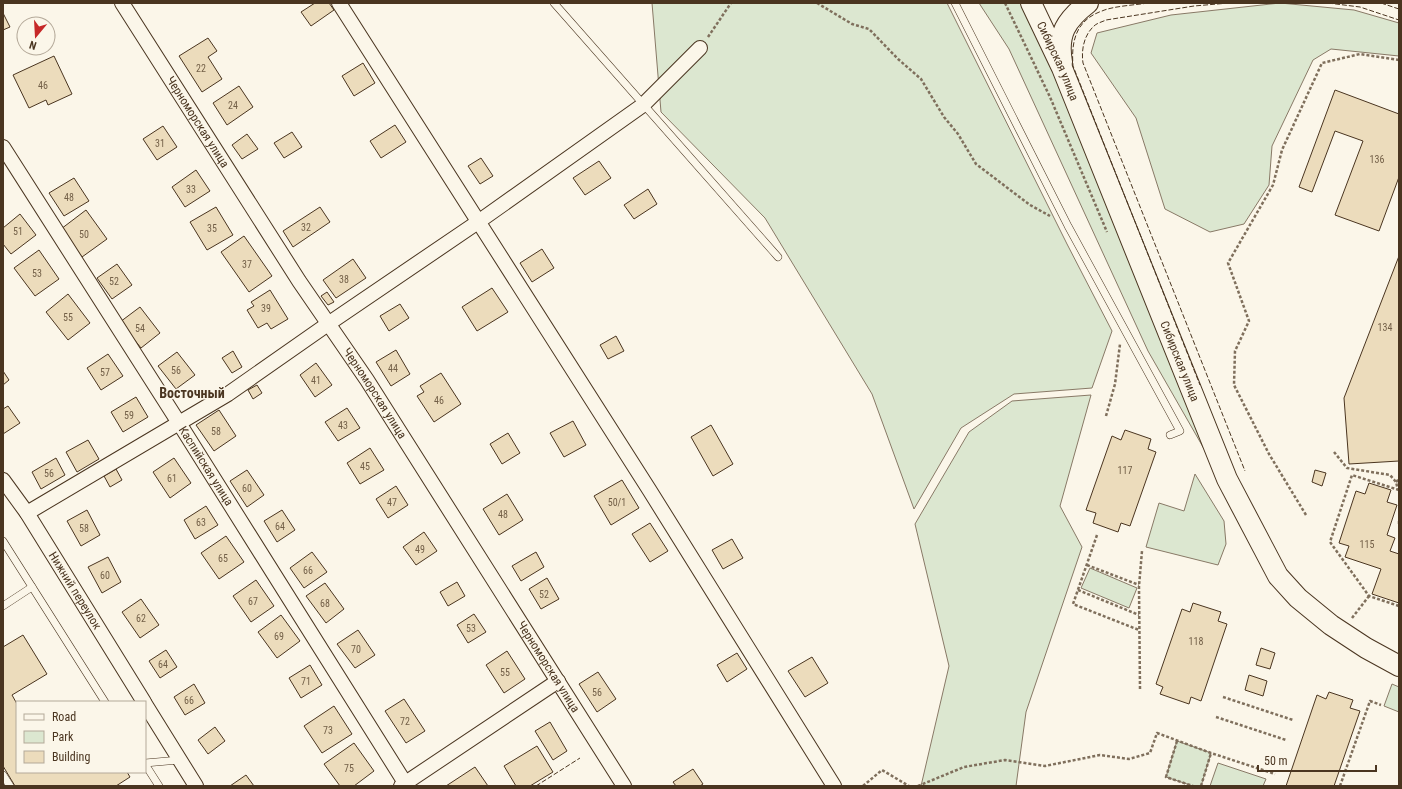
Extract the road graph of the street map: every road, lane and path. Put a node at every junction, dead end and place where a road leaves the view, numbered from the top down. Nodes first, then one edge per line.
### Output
1 (122, 3) edge
2 (339, 3) edge
3 (554, 3) edge
4 (731, 3) edge
5 (816, 3) edge
6 (956, 3) edge
7 (1031, 3) edge
8 (1088, 3) edge
9 (700, 48) joint
10 (1399, 60) edge
11 (1062, 68) junction
12 (643, 104) junction
13 (3, 147) edge
14 (478, 222) junction
15 (1068, 226) junction
16 (778, 257) dead end
17 (328, 324) junction
18 (1122, 324) junction
19 (1106, 416) dead end
20 (180, 423) junction
21 (1170, 435) dead end
22 (1334, 452) dead end
23 (1399, 479) edge
24 (3, 480) edge
25 (1396, 482) junction
26 (1399, 490) edge
27 (27, 513) junction
28 (1306, 515) dead end
29 (1399, 521) edge
30 (1399, 526) edge
31 (1097, 535) dead end
32 (3, 542) edge
33 (1142, 551) dead end
34 (1087, 565) junction
35 (1139, 586) junction
36 (32, 587) junction
37 (1078, 590) junction
38 (1369, 596) junction
39 (3, 606) edge
40 (1399, 606) edge
41 (1139, 615) junction
42 (1349, 621) dead end
43 (1139, 630) junction
44 (1399, 666) edge
45 (558, 681) junction
46 (1140, 689) dead end
47 (1223, 697) dead end
48 (104, 701) edge
49 (143, 701) edge
50 (1381, 705) dead end
51 (146, 706) edge
52 (1216, 717) dead end
53 (1293, 720) dead end
54 (1286, 740) dead end
55 (1177, 741) junction
56 (1211, 753) junction
57 (179, 760) junction
58 (146, 764) edge
59 (146, 766) edge
60 (3, 774) edge
61 (1276, 774) dead end
62 (404, 785) edge
63 (10, 786) edge
64 (159, 786) edge
65 (196, 786) edge
66 (624, 786) edge
67 (834, 786) edge
68 (863, 786) edge
69 (909, 786) edge
70 (918, 786) edge
71 (1193, 786) edge
72 (1201, 786) edge
73 (1340, 786) edge

1 - 17 street, Черноморская улица
2 - 14 street
3 - 12 lane
4 - 9 path
5 - 15 path
6 - 15 lane
7 - 11 main road, Сибирская улица
8 - 11 main road
9 - 12 street
10 - 28 path
11 - 44 main road, Сибирская улица
12 - 14 street
12 - 16 lane
13 - 20 street, Каспийская улица
14 - 17 street
14 - 67 street
15 - 18 lane
17 - 20 street
17 - 45 street, Черноморская улица
18 - 19 path
18 - 21 lane
20 - 27 street
20 - 62 street, Каспийская улица
22 - 25 path
23 - 25 path
24 - 27 street, Нижний переулок
25 - 26 path
26 - 38 path
27 - 49 street, Нижний переулок
29 - 30 path
31 - 34 path
32 - 36 lane
33 - 35 path
34 - 35 path
34 - 37 path
35 - 41 path
36 - 39 lane
36 - 48 lane
37 - 41 path
37 - 43 path
38 - 40 path
38 - 42 path
41 - 43 path
43 - 46 path
45 - 62 street
45 - 66 street, Черноморская улица
47 - 53 path
50 - 73 path
51 - 57 street, Нижний переулок
52 - 54 path
55 - 56 path
55 - 70 path
55 - 71 path
56 - 61 path
56 - 72 path
57 - 58 lane
57 - 65 street, Нижний переулок
59 - 64 lane
60 - 63 lane
68 - 69 path

